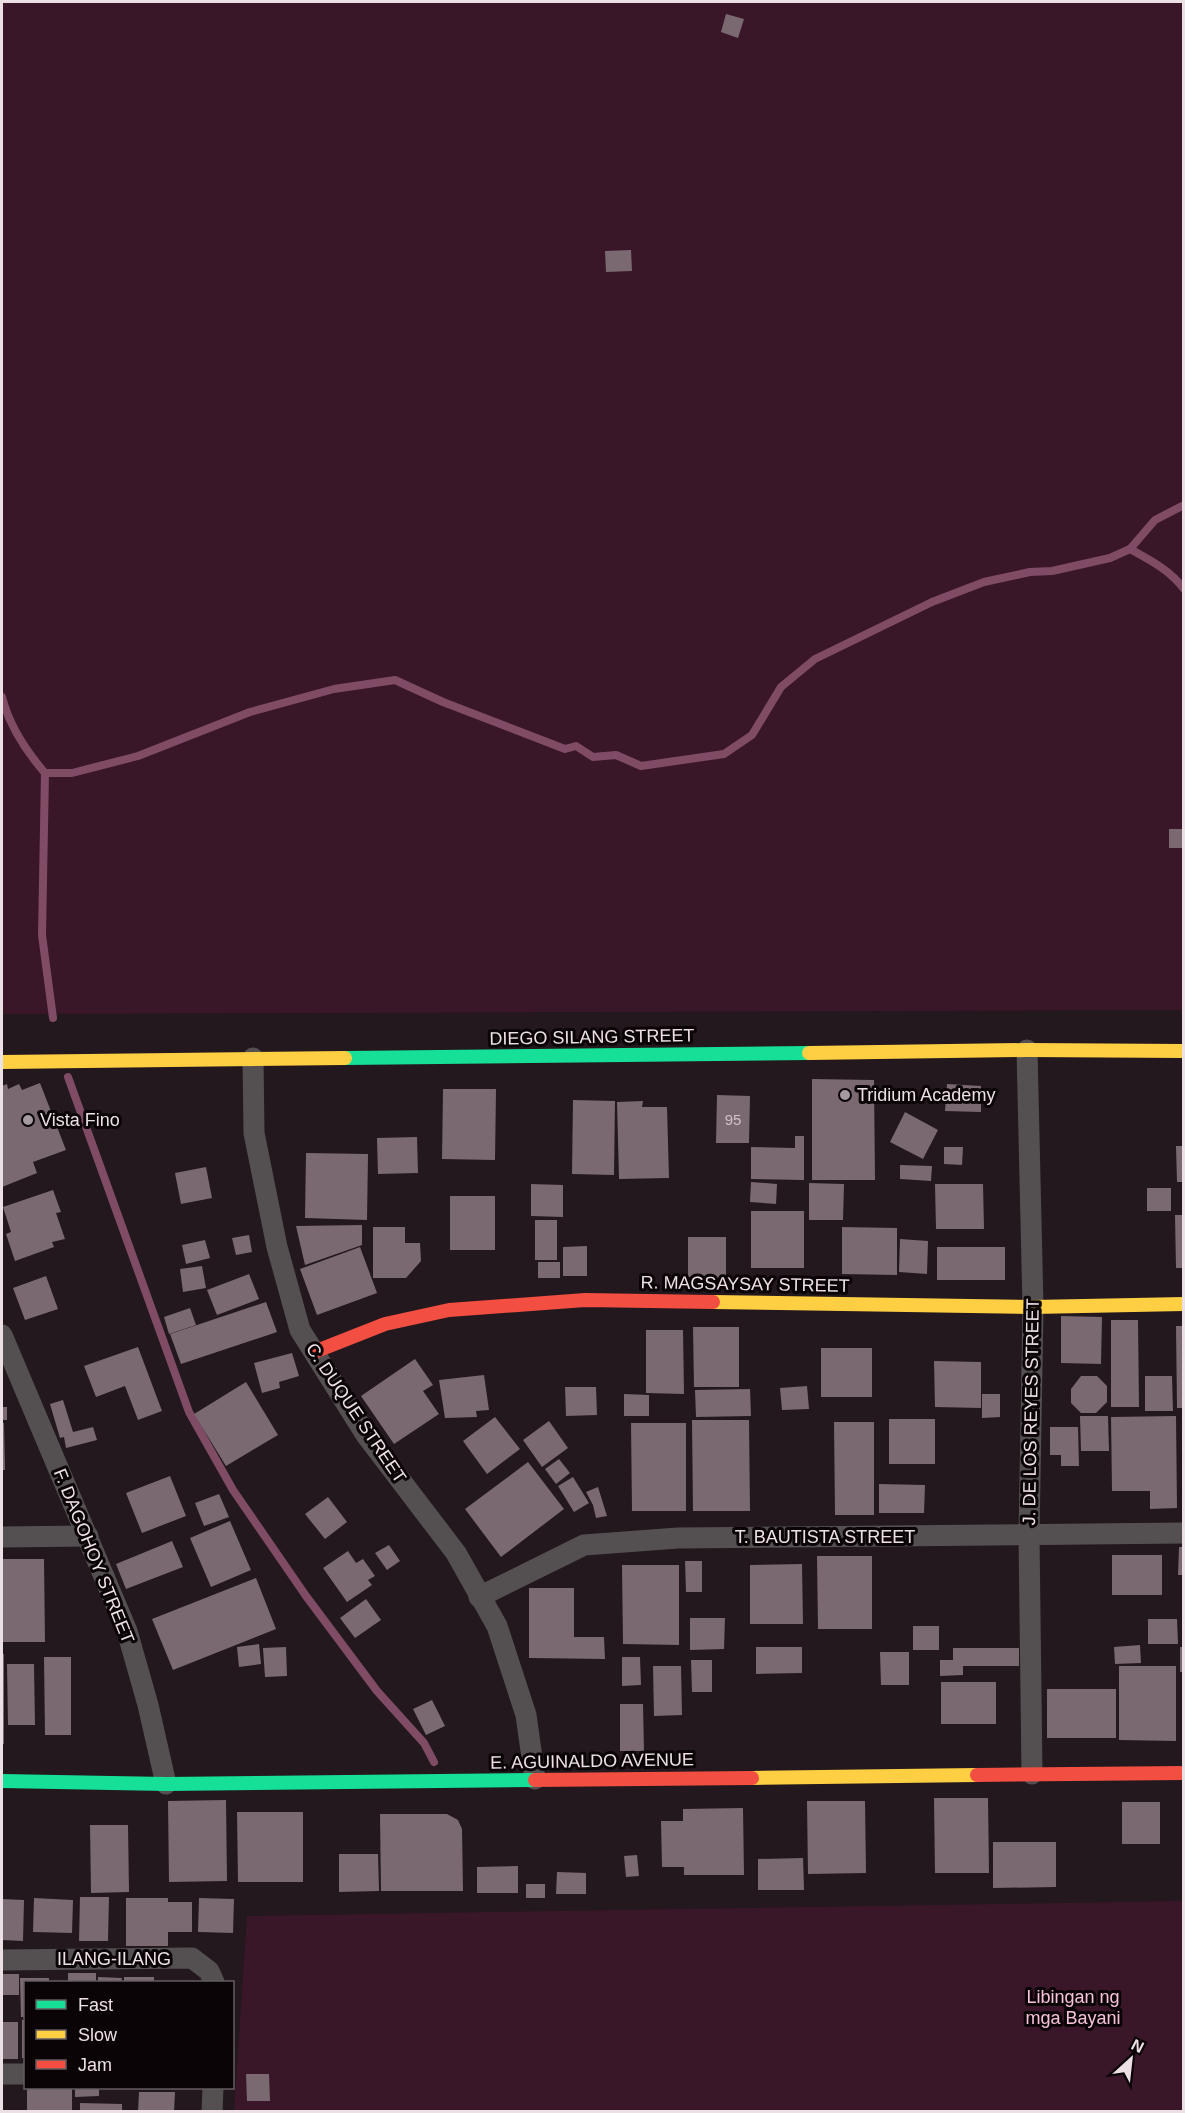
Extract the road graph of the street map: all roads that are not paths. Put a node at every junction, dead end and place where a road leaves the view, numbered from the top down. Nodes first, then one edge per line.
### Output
1 (1027, 1050) junction
2 (1184, 1051) edge
3 (253, 1058) junction
4 (2, 1062) edge
5 (1184, 1304) edge
6 (1033, 1307) junction
7 (2, 1335) edge
8 (314, 1352) junction
9 (1184, 1533) edge
10 (1029, 1535) junction
11 (88, 1536) junction
12 (2, 1537) edge
13 (479, 1597) junction
14 (1184, 1773) edge
15 (1032, 1774) junction
16 (535, 1779) junction
17 (2, 1781) edge
18 (166, 1784) junction
19 (2, 1960) edge
20 (212, 1981) edge
21 (2, 2074) edge
22 (24, 2074) edge
23 (213, 2089) edge
24 (212, 2112) edge

1 - 2 street, DIEGO SILANG STREET
1 - 3 street, DIEGO SILANG STREET
1 - 6 street, J. DE LOS REYES STREET
3 - 4 street, DIEGO SILANG STREET
3 - 8 street, C. DUQUE STREET
5 - 6 street, R. MAGSAYSAY STREET
6 - 8 street, R. MAGSAYSAY STREET
6 - 10 street, J. DE LOS REYES STREET
7 - 11 street, F. DAGOHOY STREET
8 - 13 street, C. DUQUE STREET
9 - 10 street, T. BAUTISTA STREET
10 - 13 street, T. BAUTISTA STREET
10 - 15 street, J. DE LOS REYES STREET
11 - 12 street
11 - 18 street, F. DAGOHOY STREET
13 - 16 street, C. DUQUE STREET
14 - 15 street, E. AGUINALDO AVENUE
15 - 16 street, E. AGUINALDO AVENUE
16 - 18 street, E. AGUINALDO AVENUE
17 - 18 street, E. AGUINALDO AVENUE
19 - 20 street, ILANG-ILANG
21 - 22 street
23 - 24 street

